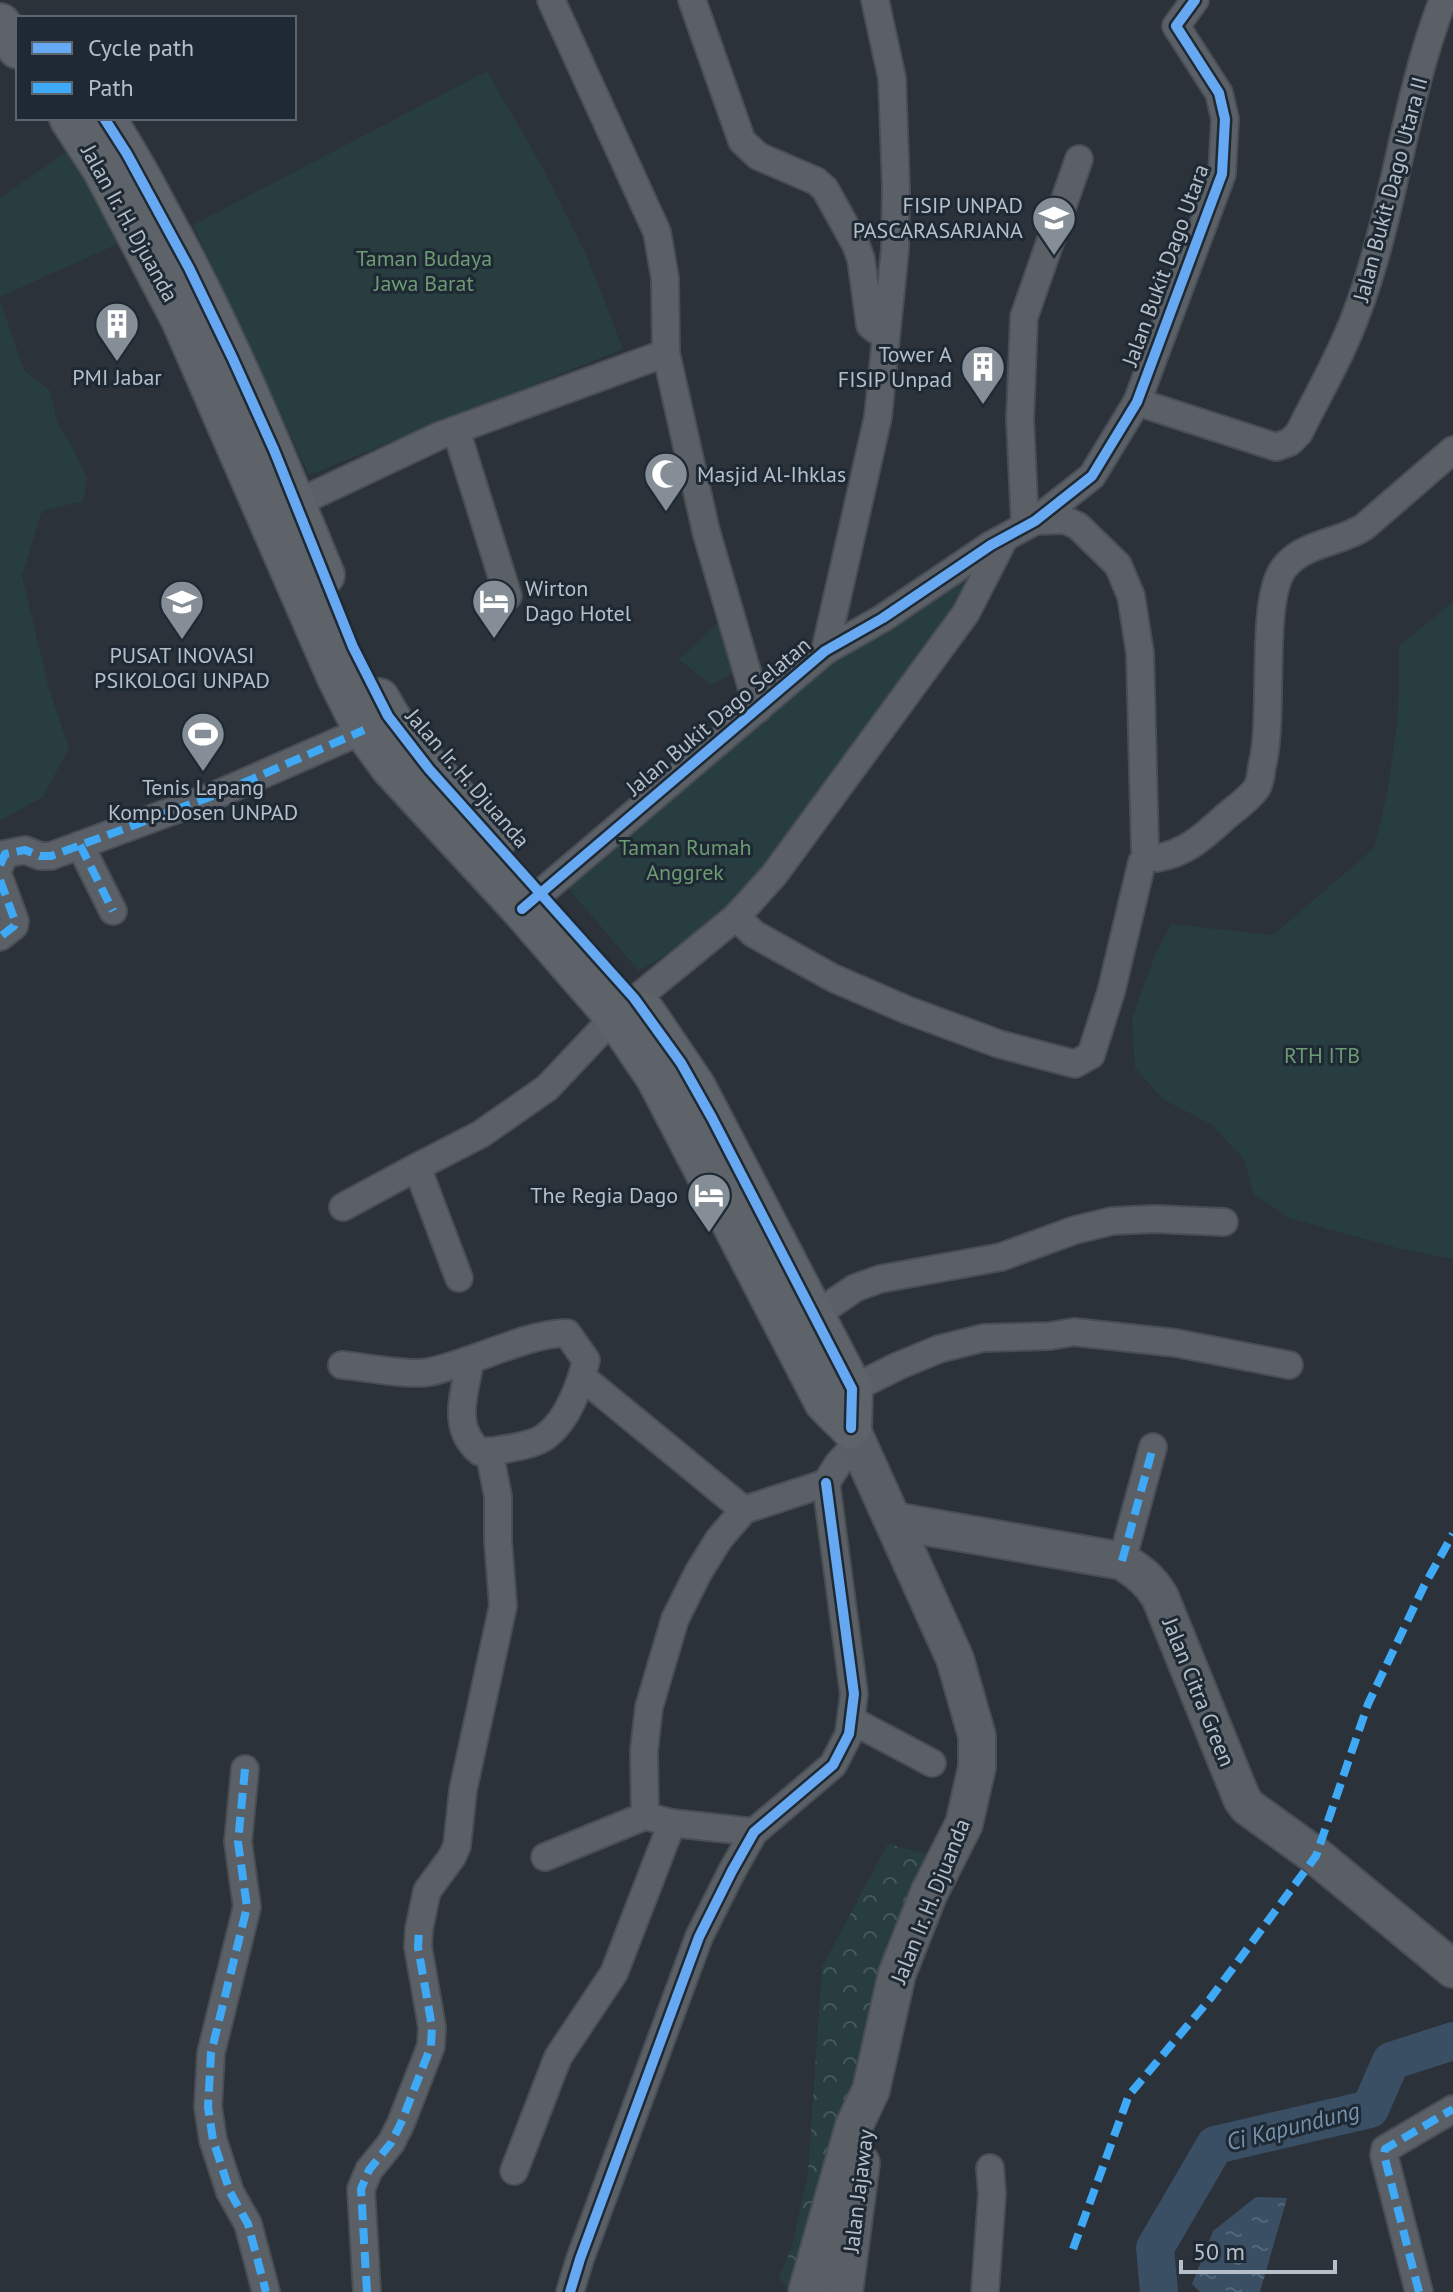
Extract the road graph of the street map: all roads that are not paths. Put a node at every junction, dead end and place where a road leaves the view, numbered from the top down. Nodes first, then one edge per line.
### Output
1 (16, 0) edge
2 (551, 0) edge
3 (692, 0) edge
4 (875, 0) edge
5 (1195, 0) edge
6 (1443, 0) edge
7 (29, 16) edge
8 (0, 24) edge
9 (16, 45) edge
10 (71, 120) edge
11 (105, 120) edge
12 (1079, 159) dead end
13 (886, 332) junction
14 (666, 353) junction
15 (1137, 402) junction
16 (456, 430) junction
17 (1453, 450) edge
18 (282, 510) junction
19 (1022, 528) junction
20 (508, 596) dead end
21 (825, 651) junction
22 (758, 709) junction
23 (364, 730) junction
24 (80, 845) junction
25 (1148, 856) junction
26 (0, 865) edge
27 (0, 880) edge
28 (531, 900) junction
29 (113, 911) dead end
30 (736, 917) junction
31 (0, 937) edge
32 (624, 1007) junction
33 (417, 1167) junction
34 (343, 1207) dead end
35 (1224, 1222) dead end
36 (459, 1278) dead end
37 (814, 1316) junction
38 (470, 1362) junction
39 (342, 1365) dead end
40 (1289, 1365) dead end
41 (582, 1377) junction
42 (852, 1389) junction
43 (854, 1435) junction
44 (1153, 1447) dead end
45 (489, 1451) junction
46 (826, 1483) junction
47 (744, 1510) junction
48 (894, 1521) junction
49 (1122, 1561) junction
50 (851, 1720) junction
51 (932, 1763) dead end
52 (245, 1769) dead end
53 (645, 1816) junction
54 (672, 1823) junction
55 (754, 1832) junction
56 (545, 1857) dead end
57 (1453, 1969) edge
58 (871, 2090) junction
59 (1453, 2109) edge
60 (990, 2168) dead end
61 (514, 2171) dead end
62 (266, 2292) edge
63 (367, 2292) edge
64 (570, 2292) edge
65 (807, 2292) edge
66 (844, 2292) edge
67 (985, 2292) edge
68 (1419, 2292) edge

1 - 7 main road
2 - 14 street, Jalan Bukit Dago Selatan
3 - 13 street
4 - 13 street
5 - 15 street, Jalan Bukit Dago Utara
6 - 15 street, Jalan Bukit Dago Utara II
8 - 9 main road
10 - 18 main road, Jalan Ir. H. Djuanda
11 - 18 main road, Jalan Ir. H. Djuanda
12 - 19 street
13 - 21 street
14 - 16 street
14 - 22 street, Jalan Bukit Dago Selatan
15 - 19 street, Jalan Bukit Dago Utara
16 - 18 street
16 - 20 street
17 - 25 street
18 - 23 main road, Jalan Ir. H. Djuanda
18 - 28 main road, Jalan Ir. H. Djuanda
19 - 21 street, Jalan Bukit Dago Selatan
19 - 25 street
19 - 30 street
21 - 22 street, Jalan Bukit Dago Selatan
22 - 28 street, Jalan Bukit Dago Selatan
23 - 24 street
23 - 28 main road, Jalan Ir. H. Djuanda
24 - 26 street
24 - 29 street
25 - 30 street
27 - 31 street
28 - 32 main road, Jalan Ir. H. Djuanda
30 - 32 street
32 - 33 street
32 - 37 main road, Jalan Ir. H. Djuanda
32 - 43 main road, Jalan Ir. H. Djuanda
33 - 34 street
33 - 36 street
35 - 37 street
37 - 42 main road, Jalan Ir. H. Djuanda
38 - 39 street
38 - 41 street
38 - 45 street
40 - 42 street
41 - 45 street
41 - 47 street
42 - 43 main road, Jalan Ir. H. Djuanda
43 - 46 street
43 - 48 street, Jalan Ir. H. Djuanda
44 - 49 street
45 - 63 street
46 - 47 street
46 - 50 street
47 - 53 street
48 - 49 street, Jalan Citra Green
48 - 58 street, Jalan Ir. H. Djuanda
49 - 57 street, Jalan Citra Green
50 - 51 street
50 - 55 street
52 - 62 street
53 - 54 street
53 - 56 street
54 - 55 street
54 - 61 street
55 - 64 street
58 - 65 street, Jalan Ir. H. Djuanda
58 - 66 street, Jalan Jajaway
59 - 68 street
60 - 67 street

